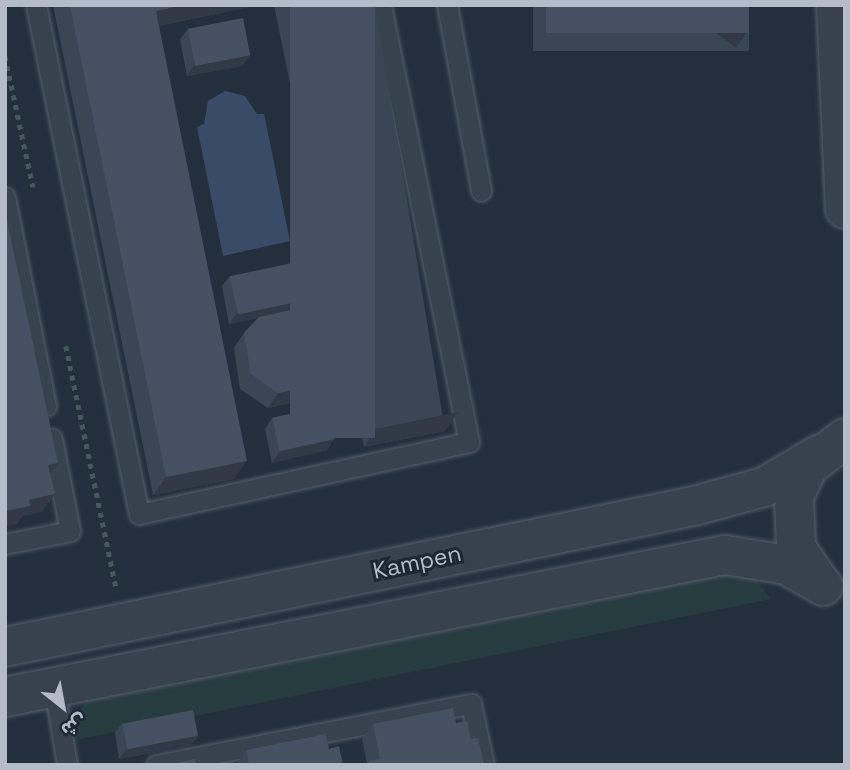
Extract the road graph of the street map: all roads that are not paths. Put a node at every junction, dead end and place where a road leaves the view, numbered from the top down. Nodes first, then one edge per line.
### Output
1 (36, 5) edge
2 (381, 5) edge
3 (447, 5) edge
4 (836, 5) edge
5 (481, 191) dead end
6 (5, 197) edge
7 (845, 209) edge
8 (838, 440) edge
9 (5, 544) edge
10 (834, 592) edge
11 (5, 647) edge
12 (54, 687) junction
13 (5, 697) edge
14 (68, 765) edge
15 (156, 765) edge
16 (484, 765) edge

1 - 2 lane
3 - 5 lane
4 - 7 street
6 - 9 lane
8 - 10 street
8 - 11 street, Kampen
10 - 12 street
12 - 13 street
12 - 14 lane
15 - 16 lane

